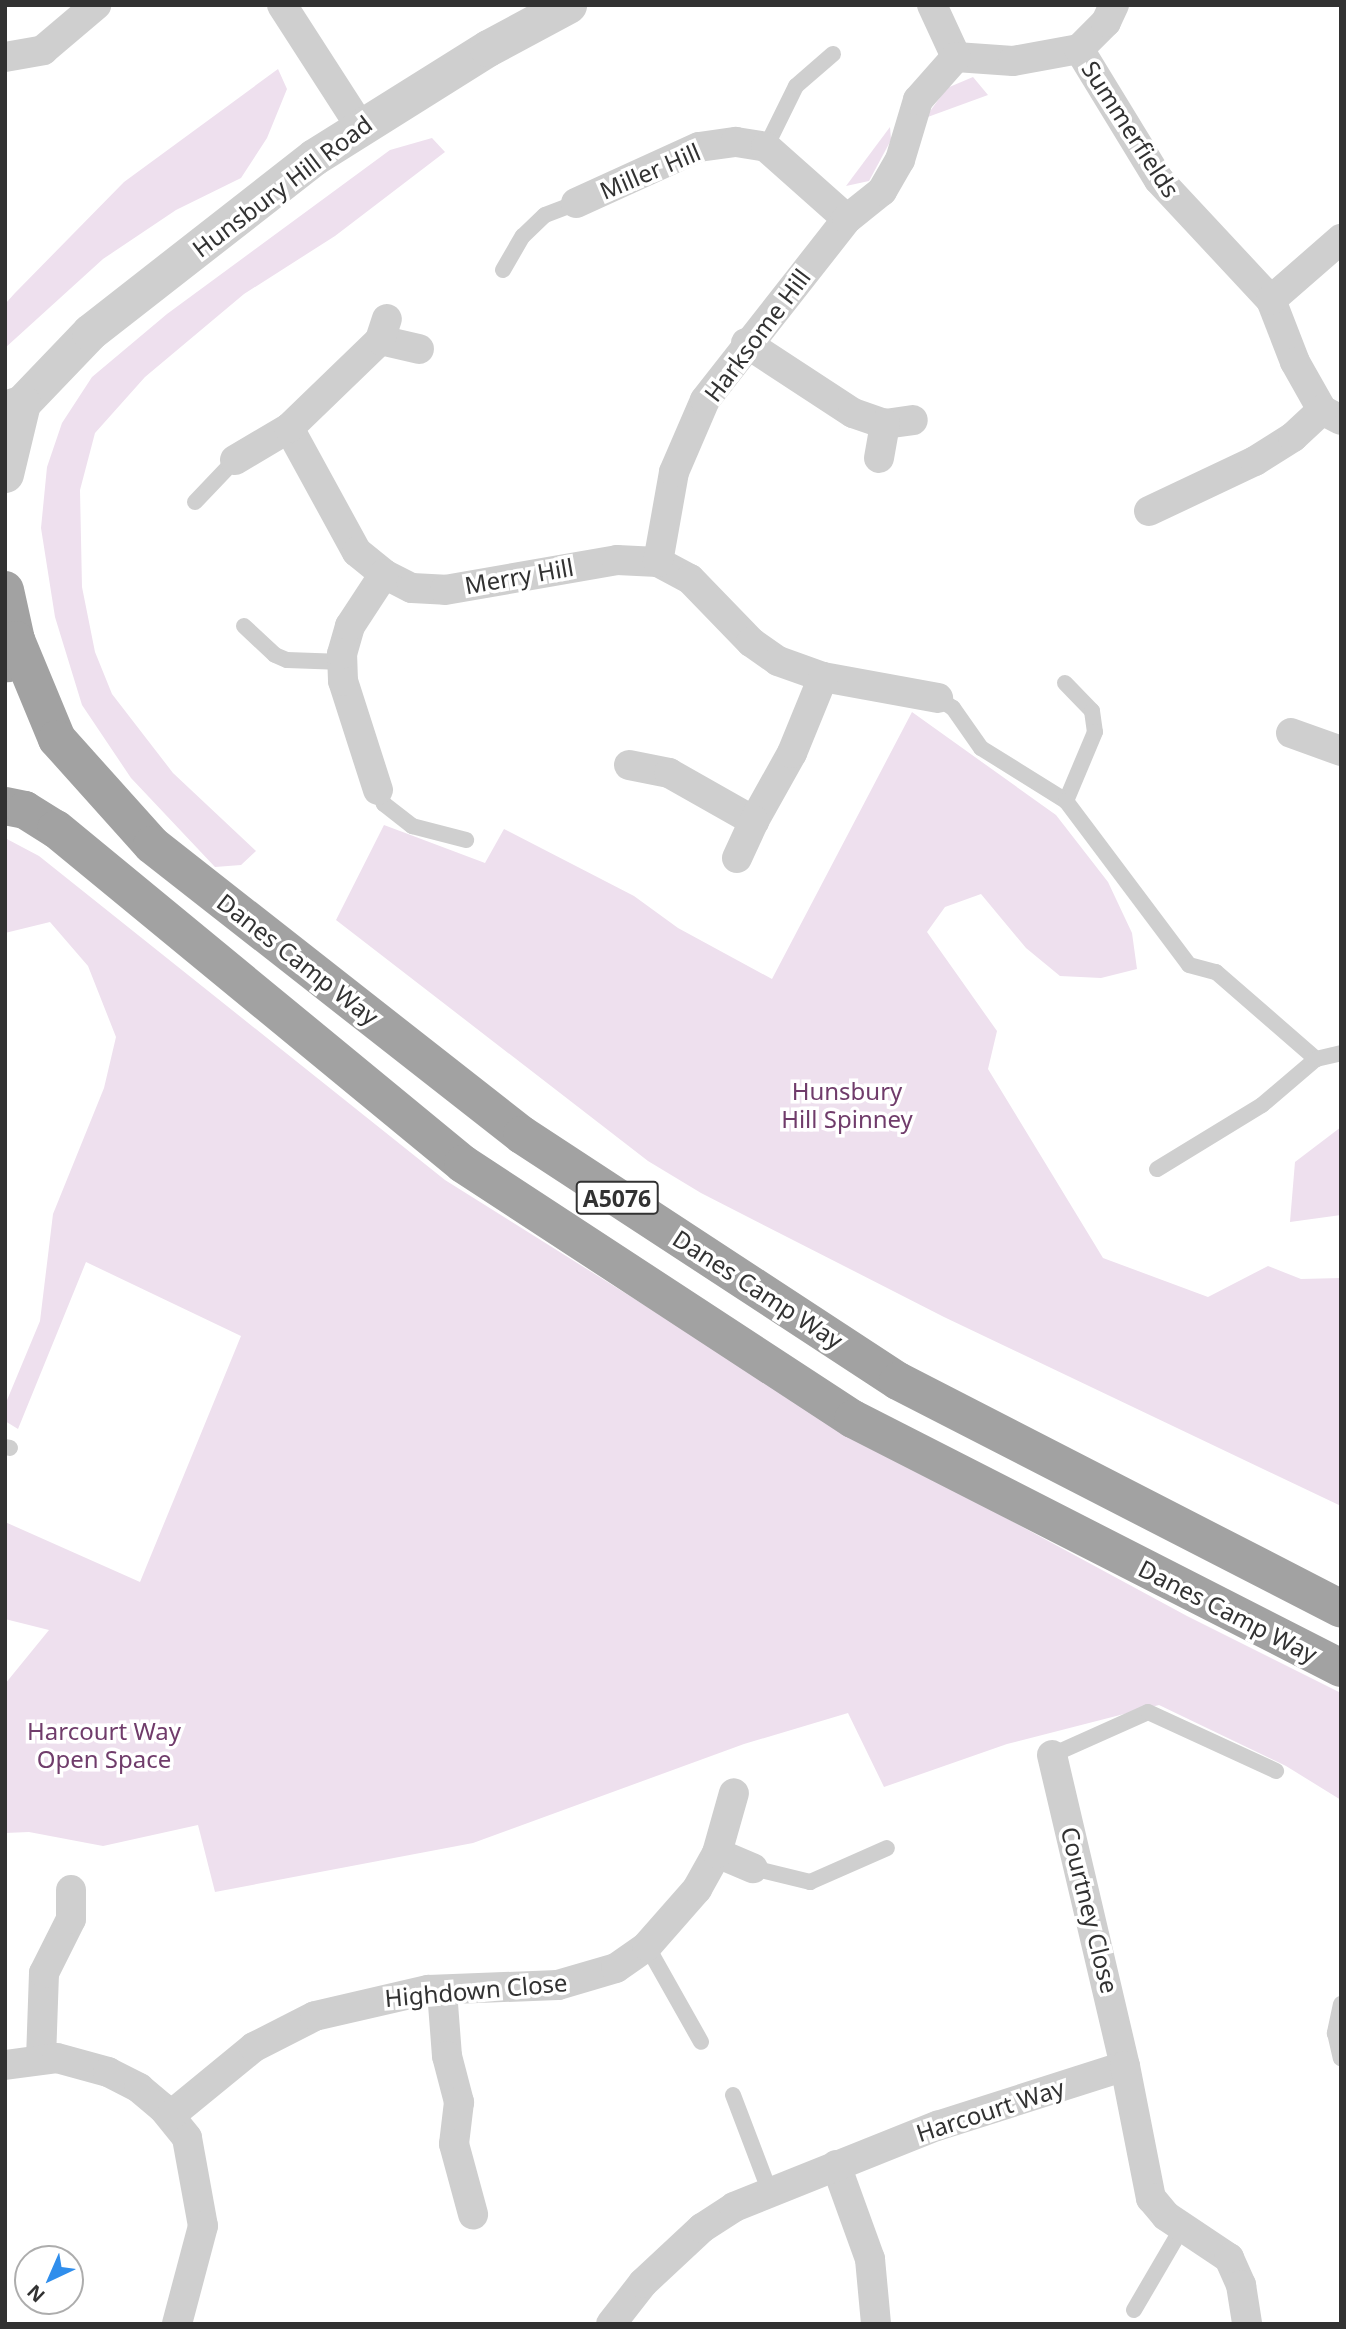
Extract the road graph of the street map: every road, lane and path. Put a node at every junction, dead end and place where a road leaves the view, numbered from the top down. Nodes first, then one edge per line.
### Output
1 (96, 5) edge
2 (282, 5) edge
3 (568, 5) edge
4 (932, 5) edge
5 (1114, 5) edge
6 (1079, 49) junction
7 (833, 54) dead end
8 (5, 57) edge
9 (956, 57) junction
10 (360, 126) junction
11 (766, 147) junction
12 (576, 203) joint
13 (848, 219) junction
14 (1341, 239) edge
15 (503, 270) dead end
16 (1271, 300) junction
17 (746, 343) junction
18 (419, 349) dead end
19 (14, 406) edge
20 (1332, 415) edge
21 (289, 428) junction
22 (879, 458) dead end
23 (234, 460) joint
24 (5, 474) edge
25 (195, 502) dead end
26 (1149, 511) dead end
27 (658, 562) junction
28 (384, 574) junction
29 (5, 590) edge
30 (244, 626) dead end
31 (10, 654) edge
32 (343, 662) junction
33 (822, 677) junction
34 (1065, 684) dead end
35 (938, 698) joint
36 (1291, 733) dead end
37 (1341, 751) edge
38 (629, 765) dead end
39 (378, 790) joint
40 (1066, 801) junction
41 (5, 806) edge
42 (754, 821) junction
43 (466, 840) dead end
44 (737, 858) dead end
45 (1341, 1052) edge
46 (1316, 1059) junction
47 (1157, 1169) dead end
48 (1341, 1609) edge
49 (1341, 1668) edge
50 (1052, 1755) joint
51 (1276, 1771) dead end
52 (734, 1793) dead end
53 (887, 1848) dead end
54 (717, 1853) junction
55 (753, 1868) joint
56 (71, 1890) dead end
57 (647, 1946) junction
58 (442, 1991) junction
59 (1341, 2004) edge
60 (702, 2042) dead end
61 (1341, 2058) edge
62 (41, 2059) junction
63 (5, 2065) edge
64 (1125, 2066) junction
65 (733, 2095) dead end
66 (171, 2115) junction
67 (836, 2165) junction
68 (769, 2190) junction
69 (472, 2214) dead end
70 (1182, 2228) junction
71 (1134, 2309) dead end
72 (177, 2324) edge
73 (611, 2324) edge
74 (876, 2324) edge
75 (1247, 2324) edge

1 - 8 street
2 - 10 street
3 - 10 street, Hunsbury Hill Road
4 - 9 street
5 - 6 street
6 - 9 street
6 - 16 street, Summerfields
7 - 11 lane
9 - 13 street, Harksome Hill
10 - 19 street, Hunsbury Hill Road
11 - 12 street, Miller Hill
11 - 13 street
12 - 15 lane
13 - 17 street, Harksome Hill
14 - 16 street
16 - 20 street, Summerfields
17 - 22 street
17 - 27 street, Harksome Hill
18 - 21 street
19 - 24 street, Hunsbury Hill Road
20 - 26 street, Summerfields
21 - 23 street
21 - 28 street, Merry Hill
23 - 25 lane
27 - 28 street, Merry Hill
27 - 33 street
28 - 32 street
29 - 31 highway, Danes Camp Way
30 - 32 lane
31 - 48 highway, Danes Camp Way / A5076
32 - 39 street
33 - 35 street
33 - 42 street
34 - 40 lane
35 - 40 lane
36 - 37 street
38 - 42 street
39 - 43 lane
40 - 46 lane
41 - 49 highway, Danes Camp Way / A5076
42 - 44 street
45 - 46 lane
46 - 47 lane
50 - 51 lane
50 - 64 street, Courtney Close
52 - 54 street, Highdown Close
53 - 55 lane
54 - 55 street
54 - 57 street, Highdown Close
56 - 62 street
57 - 58 street, Highdown Close
57 - 60 lane
58 - 66 street, Highdown Close
58 - 69 street
59 - 61 lane
62 - 63 street
62 - 66 street
64 - 67 street, Harcourt Way
64 - 70 street
65 - 68 lane
66 - 72 street
67 - 68 street, Harcourt Way
67 - 74 street
68 - 73 street, Harcourt Way
70 - 71 lane
70 - 75 street

